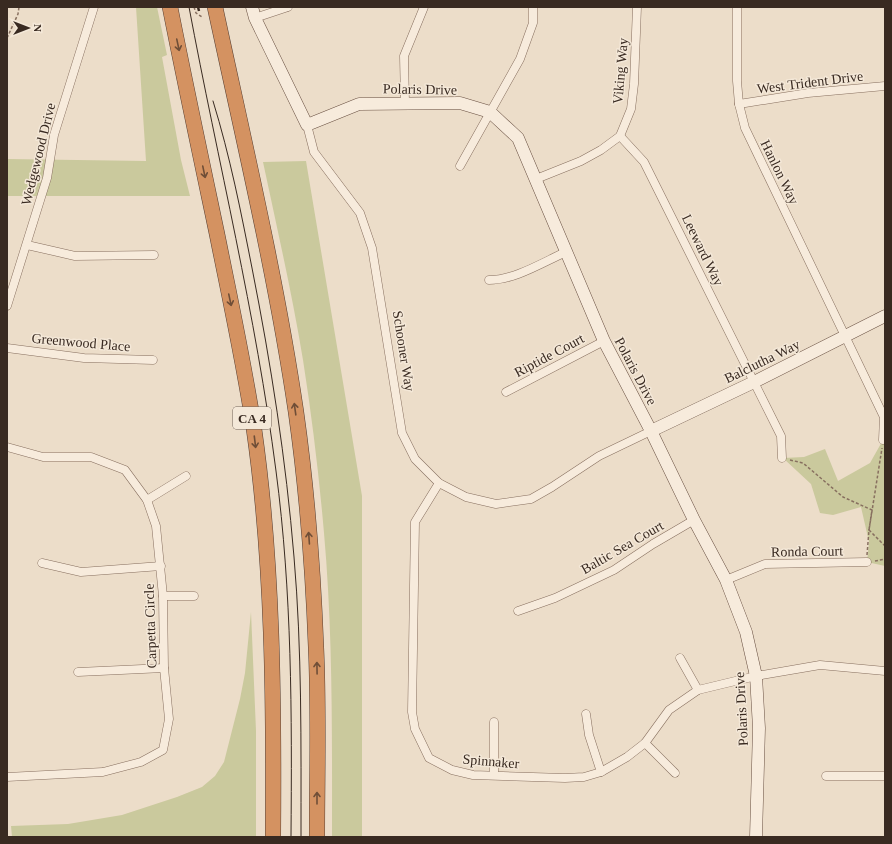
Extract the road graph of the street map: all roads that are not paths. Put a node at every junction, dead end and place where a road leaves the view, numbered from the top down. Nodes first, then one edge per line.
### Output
1 (94, 7) edge
2 (170, 7) edge
3 (215, 7) edge
4 (288, 7) edge
5 (424, 7) edge
6 (533, 7) edge
7 (637, 7) edge
8 (737, 7) edge
9 (253, 12) edge
10 (885, 86) edge
11 (405, 102) junction
12 (739, 104) junction
13 (490, 112) junction
14 (307, 125) junction
15 (620, 136) junction
16 (460, 166) dead end
17 (536, 179) junction
18 (27, 245) junction
19 (566, 252) junction
20 (154, 255) dead end
21 (489, 280) dead end
22 (7, 306) edge
23 (885, 316) edge
24 (846, 336) junction
25 (604, 341) junction
26 (7, 348) edge
27 (153, 360) dead end
28 (754, 382) junction
29 (506, 392) dead end
30 (651, 431) junction
31 (884, 440) road end
32 (7, 447) edge
33 (782, 458) road end
34 (186, 476) dead end
35 (439, 483) junction
36 (146, 500) junction
37 (694, 520) junction
38 (867, 562) road end
39 (42, 563) dead end
40 (160, 566) junction
41 (726, 580) junction
42 (163, 596) junction
43 (194, 596) dead end
44 (518, 611) dead end
45 (680, 658) dead end
46 (164, 668) junction
47 (885, 671) edge
48 (78, 672) dead end
49 (756, 676) junction
50 (698, 690) junction
51 (586, 714) dead end
52 (494, 722) dead end
53 (645, 743) junction
54 (601, 772) junction
55 (675, 772) dead end
56 (494, 775) junction
57 (826, 776) dead end
58 (885, 776) edge
59 (7, 777) edge
60 (273, 837) edge
61 (317, 837) edge
62 (756, 837) edge

1 - 18 street, Wedgewood Drive
2 -> 60 highway, CA 4
61 -> 3 highway
4 - 9 street
5 - 11 street
6 - 13 street
7 - 15 street, Viking Way
8 - 12 street, Hanlon Way
9 - 14 street, Schooner Way
10 - 12 street, West Trident Drive
11 - 13 street, Polaris Drive
11 - 14 street, Polaris Drive
12 - 24 street, Hanlon Way
13 - 16 street
13 - 17 street, Polaris Drive
14 - 35 street, Schooner Way
15 - 17 street
15 - 28 street, Leeward Way
17 - 19 street, Polaris Drive
18 - 20 street
18 - 22 street, Wedgewood Drive
19 - 21 street
19 - 25 street, Polaris Drive
23 - 24 street, Balclutha Way
24 - 28 street, Balclutha Way
24 - 31 street, Hanlon Way
25 - 29 street, Riptide Court
25 - 30 street, Polaris Drive
26 - 27 street, Greenwood Place
28 - 30 street, Balclutha Way
28 - 33 street, Leeward Way
30 - 35 street, Schooner Way
30 - 37 street, Polaris Drive
32 - 36 street, Carpetta Circle
34 - 36 street
35 - 56 street, Spinnaker
36 - 40 street, Carpetta Circle
37 - 41 street, Polaris Drive
37 - 44 street, Baltic Sea Court
38 - 41 street, Ronda Court
39 - 40 street
40 - 42 street, Carpetta Circle
41 - 49 street, Polaris Drive
42 - 43 street
42 - 46 street, Carpetta Circle
45 - 50 street
46 - 48 street
46 - 59 street, Carpetta Circle
47 - 49 street, Spinnaker
49 - 50 street, Spinnaker
49 - 62 street, Polaris Drive
50 - 53 street, Spinnaker
51 - 54 street
52 - 56 street
53 - 54 street, Spinnaker
53 - 55 street
54 - 56 street, Spinnaker
57 - 58 street

